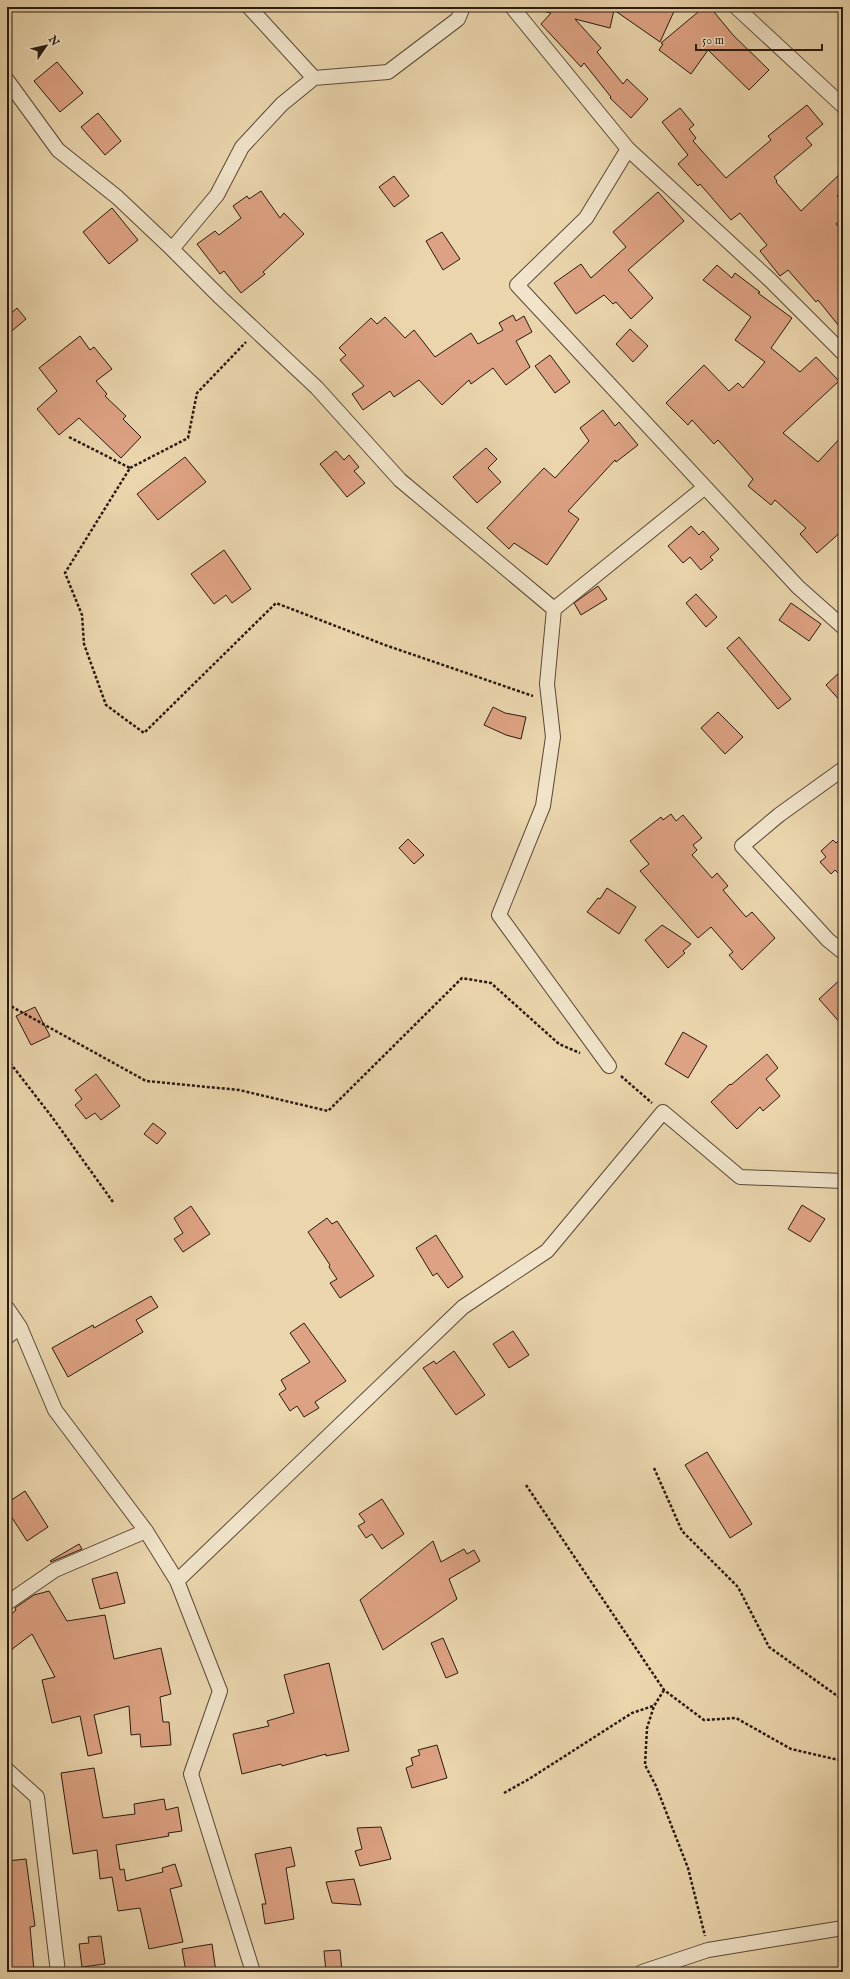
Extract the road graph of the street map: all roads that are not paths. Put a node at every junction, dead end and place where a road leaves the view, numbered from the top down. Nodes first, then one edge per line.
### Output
1 (250, 7) edge
2 (463, 7) edge
3 (512, 7) edge
4 (736, 7) edge
5 (314, 78) junction
6 (7, 80) edge
7 (843, 106) edge
8 (628, 149) junction
9 (172, 249) junction
10 (843, 353) edge
11 (705, 487) junction
12 (554, 610) junction
13 (843, 627) edge
14 (843, 769) edge
15 (843, 952) edge
16 (609, 1066) road end
17 (843, 1181) edge
18 (7, 1308) edge
19 (20, 1327) junction
20 (7, 1337) edge
21 (146, 1531) junction
22 (177, 1581) junction
23 (7, 1602) edge
24 (7, 1770) edge
25 (843, 1928) edge
26 (58, 1972) edge
27 (253, 1972) edge
28 (642, 1972) edge

1 - 5 street
2 - 5 street
3 - 8 street
4 - 7 street
5 - 9 street
6 - 9 street
8 - 10 street
8 - 11 street
9 - 12 street
11 - 12 street
11 - 13 street
12 - 16 street
14 - 15 street
17 - 22 street
18 - 19 street
19 - 20 street
19 - 21 street
21 - 22 street
21 - 23 street
22 - 27 street
24 - 26 street
25 - 28 street

